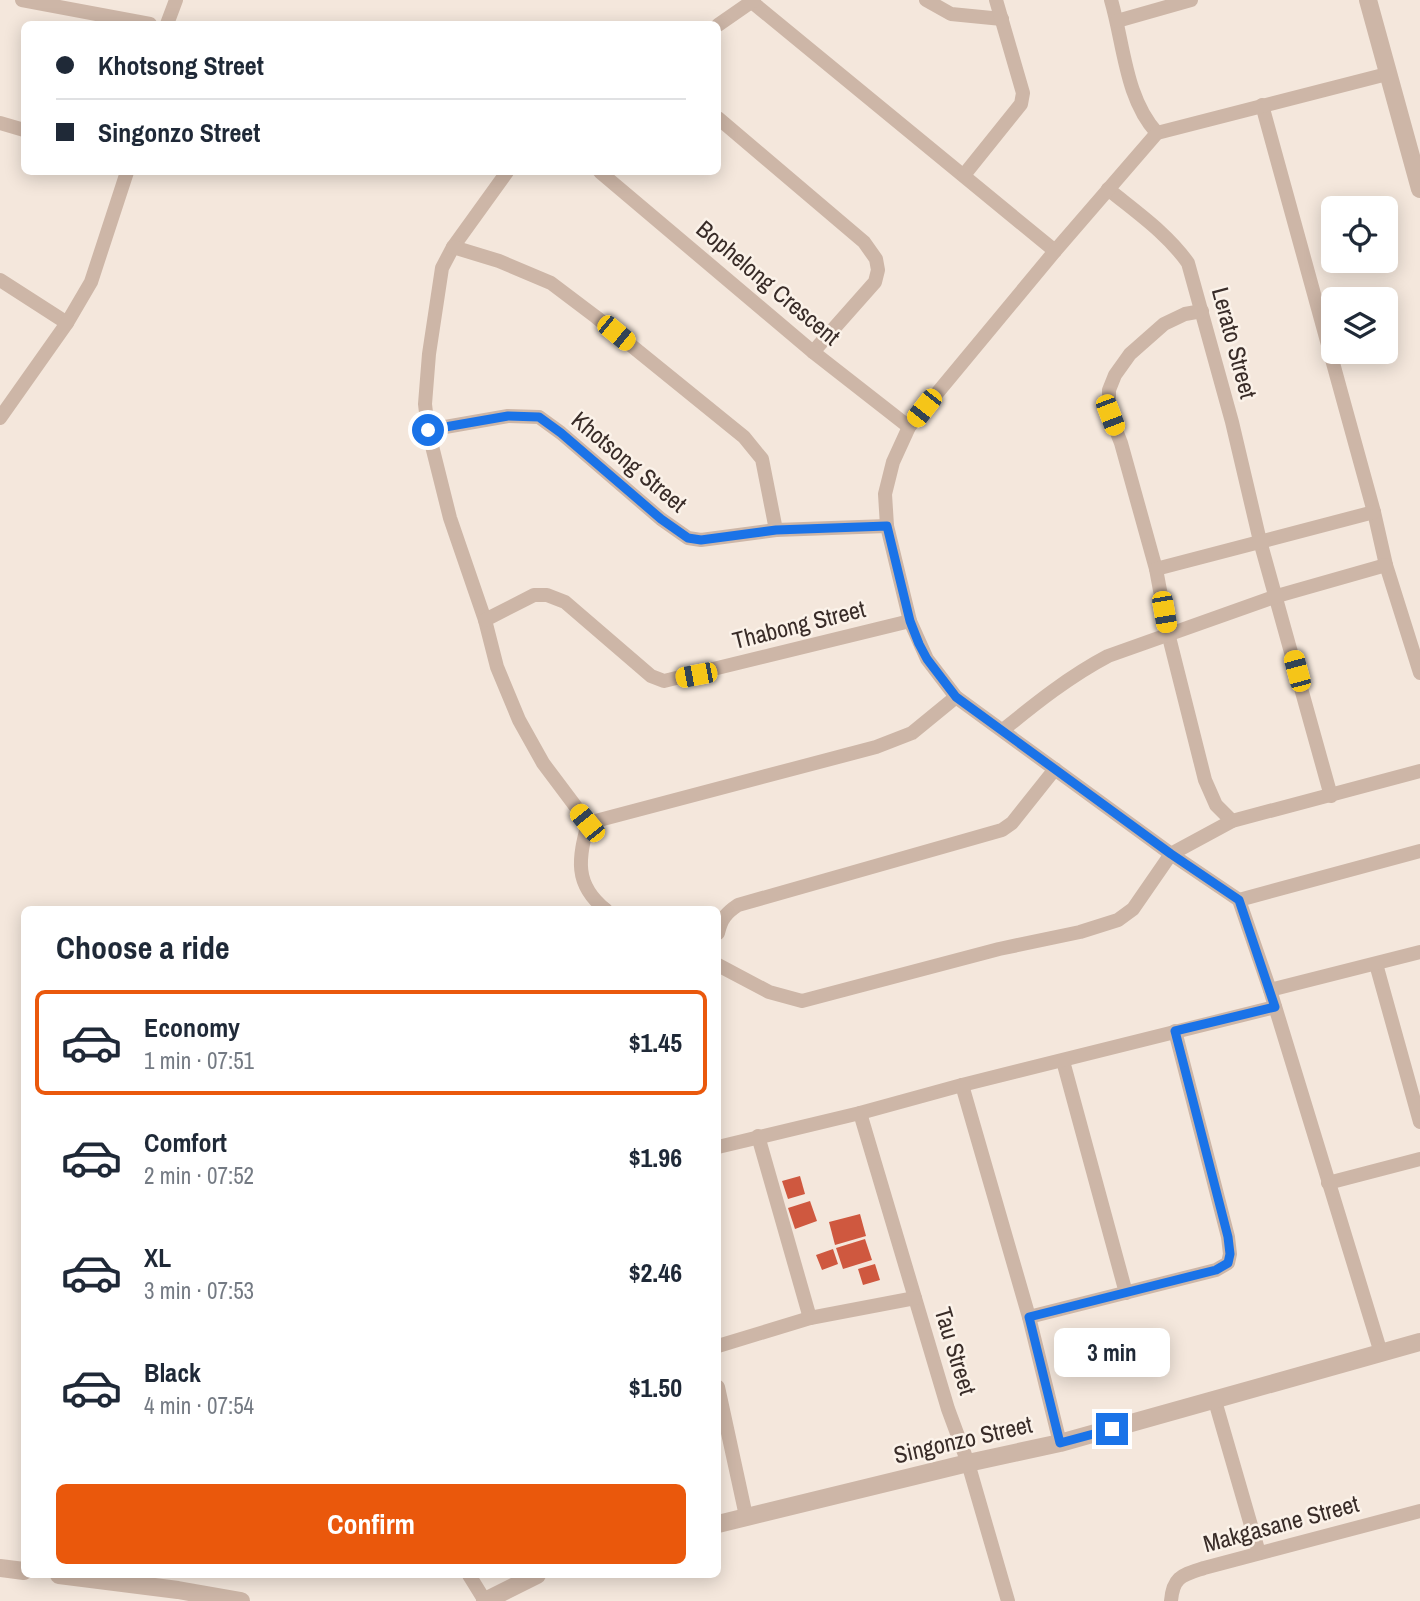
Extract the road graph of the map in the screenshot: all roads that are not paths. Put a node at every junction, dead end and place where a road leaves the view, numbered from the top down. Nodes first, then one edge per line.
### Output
1 (22, 0) edge
2 (176, 0) edge
3 (926, 0) edge
4 (996, 0) edge
5 (1111, 0) edge
6 (1191, 0) edge
7 (1368, 0) edge
8 (753, 1) edge
9 (1002, 19) junction
10 (134, 21) edge
11 (168, 21) edge
12 (1117, 21) junction
13 (721, 24) edge
14 (1387, 74) junction
15 (1262, 105) junction
16 (721, 121) edge
17 (0, 123) edge
18 (21, 129) edge
19 (1157, 133) junction
20 (126, 175) edge
21 (505, 175) edge
22 (604, 175) edge
23 (964, 175) junction
24 (1108, 189) junction
25 (1420, 190) edge
26 (453, 247) junction
27 (1055, 251) junction
28 (0, 280) edge
29 (1202, 311) junction
30 (67, 323) junction
31 (813, 352) junction
32 (0, 418) edge
33 (909, 427) junction
34 (428, 430) junction
35 (1374, 512) junction
36 (887, 526) junction
37 (776, 530) junction
38 (1260, 541) junction
39 (1386, 565) junction
40 (1156, 569) junction
41 (1276, 596) junction
42 (485, 620) junction
43 (910, 621) junction
44 (1168, 633) junction
45 (1420, 673) edge
46 (956, 697) junction
47 (1003, 730) junction
48 (1055, 769) junction
49 (1420, 771) edge
50 (1331, 796) junction
51 (1232, 821) junction
52 (587, 823) junction
53 (1420, 851) edge
54 (1171, 854) junction
55 (1239, 900) junction
56 (603, 906) edge
57 (721, 926) edge
58 (1420, 952) edge
59 (1376, 964) junction
60 (721, 967) edge
61 (1269, 990) junction
62 (1275, 1007) junction
63 (1175, 1031) junction
64 (1063, 1061) junction
65 (962, 1085) junction
66 (860, 1113) junction
67 (1420, 1122) edge
68 (758, 1136) junction
69 (721, 1146) edge
70 (1420, 1159) edge
71 (1328, 1183) junction
72 (1126, 1293) junction
73 (915, 1298) junction
74 (1029, 1317) junction
75 (810, 1318) junction
76 (1420, 1342) edge
77 (721, 1345) edge
78 (1381, 1353) junction
79 (1215, 1401) junction
80 (721, 1412) edge
81 (1060, 1443) junction
82 (968, 1463) junction
83 (1420, 1511) edge
84 (746, 1516) junction
85 (721, 1523) edge
86 (1259, 1553) junction
87 (0, 1568) edge
88 (21, 1571) edge
89 (83, 1578) edge
90 (471, 1578) edge
91 (531, 1578) edge
92 (241, 1601) edge
93 (485, 1601) edge
94 (1007, 1601) edge
95 (1171, 1601) edge

1 - 10 street
2 - 11 street
3 - 9 street
4 - 9 street
5 - 12 street
6 - 12 street
7 - 14 street
8 - 13 street
8 - 23 street
9 - 23 street
12 - 19 street
14 - 15 street
14 - 25 street
15 - 19 street
15 - 35 street
16 - 31 street
17 - 18 street
19 - 24 street
20 - 30 street
21 - 26 street
22 - 31 street, Bophelong Crescent
23 - 27 street
24 - 27 street
24 - 29 street, Lerato Street
26 - 34 street
26 - 37 street
27 - 33 street
28 - 30 street
29 - 38 street, Lerato Street
29 - 40 street
30 - 32 street
31 - 33 street, Bophelong Crescent
33 - 36 street
34 - 37 street, Khotsong Street
34 - 42 street
35 - 38 street
35 - 39 street
36 - 37 street, Khotsong Street
36 - 43 street
38 - 40 street
38 - 41 street, Lerato Street
39 - 41 street
39 - 45 street
40 - 44 street
41 - 44 street
41 - 50 street, Lerato Street
42 - 43 street, Thabong Street
42 - 52 street
43 - 46 street
44 - 47 street
44 - 51 street
46 - 47 street
46 - 52 street
47 - 48 street
48 - 54 street
48 - 57 street
49 - 50 street
50 - 51 street
51 - 54 street
52 - 56 street
53 - 55 street
54 - 55 street
54 - 60 street
55 - 61 street
58 - 59 street
59 - 61 street
59 - 67 street
61 - 62 street
62 - 63 street
62 - 71 street
63 - 64 street
63 - 72 street
64 - 65 street
64 - 72 street
65 - 66 street
65 - 74 street
66 - 68 street
66 - 73 street, Tau Street
68 - 69 street
68 - 75 street
70 - 71 street
71 - 78 street
72 - 74 street
73 - 75 street
73 - 82 street, Tau Street
74 - 81 street
75 - 77 street
76 - 78 street, Singonzo Street
78 - 79 street, Singonzo Street
79 - 81 street, Singonzo Street
79 - 86 street
80 - 84 street
81 - 82 street, Singonzo Street
82 - 84 street, Singonzo Street
82 - 94 street, Tau Street
83 - 86 street, Makgasane Street
84 - 85 street, Singonzo Street
86 - 95 street, Makgasane Street
87 - 88 street
89 - 92 street
90 - 93 street
91 - 93 street

